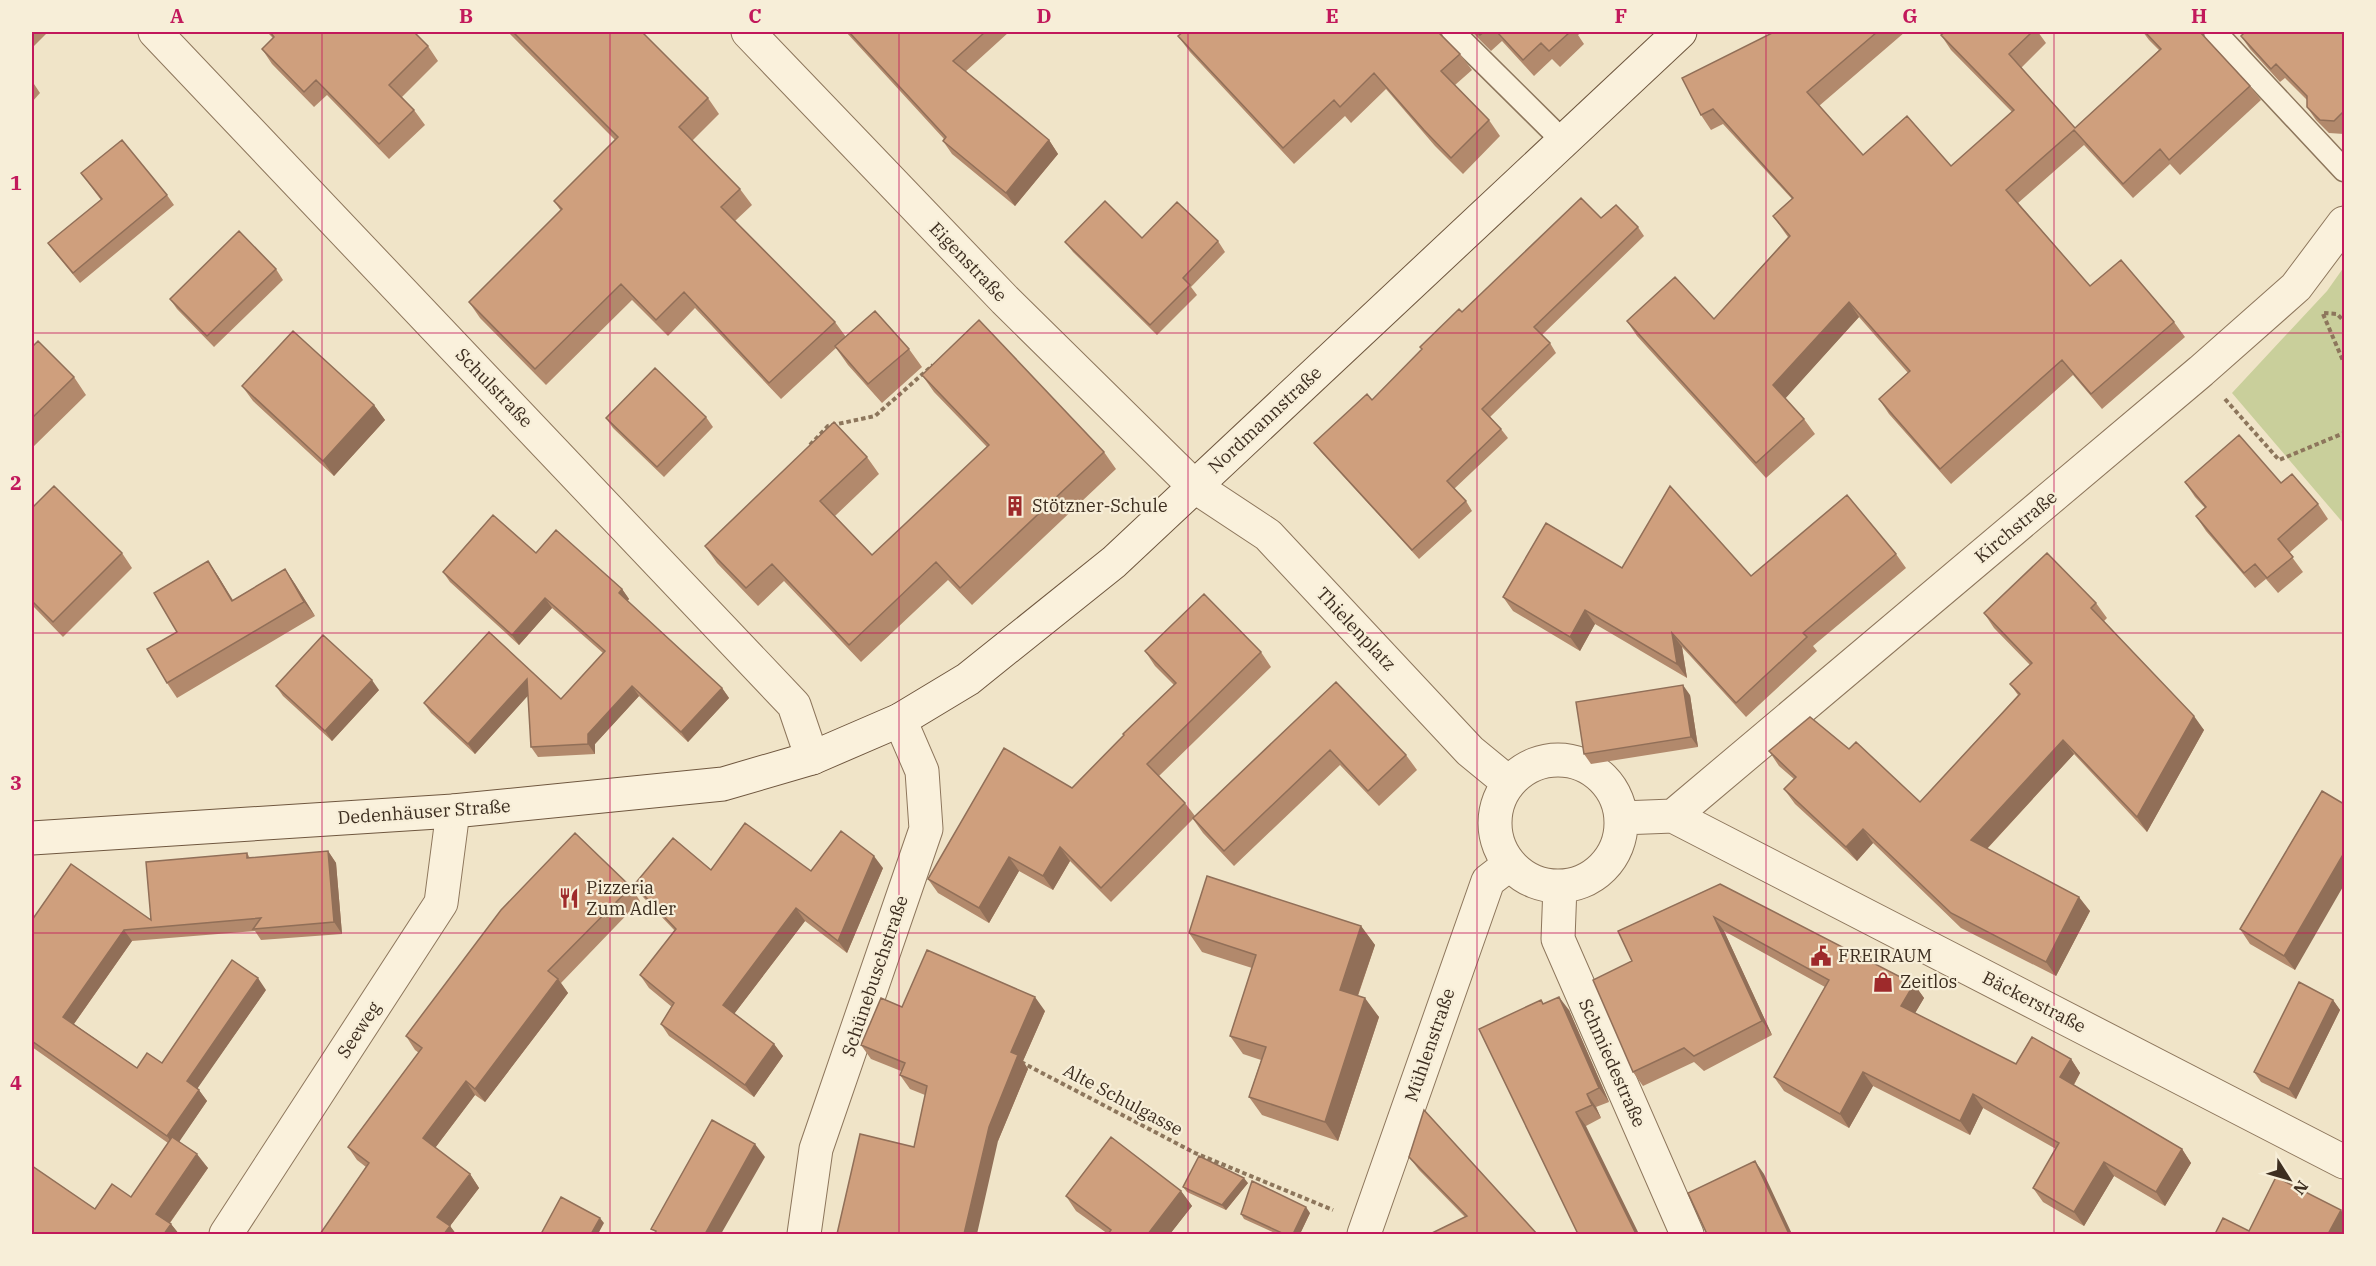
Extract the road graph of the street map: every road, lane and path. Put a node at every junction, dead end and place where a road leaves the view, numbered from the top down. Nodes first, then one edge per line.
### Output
1 (154, 32) edge
2 (748, 32) edge
3 (1452, 32) edge
4 (1680, 32) edge
5 (2215, 32) edge
6 (1563, 141) junction
7 (2344, 170) edge
8 (2344, 223) edge
9 (2344, 312) edge
10 (2337, 314) junction
11 (2344, 321) edge
12 (936, 362) edge
13 (2344, 363) edge
14 (2201, 371) junction
15 (2344, 433) edge
16 (803, 452) edge
17 (1194, 486) junction
18 (900, 720) junction
19 (812, 758) junction
20 (1509, 783) junction
21 (453, 811) junction
22 (1673, 816) junction
23 (1621, 818) junction
24 (32, 837) edge
25 (1510, 864) junction
26 (1560, 886) junction
27 (1015, 1059) edge
28 (2344, 1162) edge
29 (1365, 1229) edge
30 (226, 1234) edge
31 (804, 1234) edge
32 (1687, 1234) edge

1 - 19 street, Schulstraße
2 - 17 street, Eigenstraße
3 - 6 lane
4 - 6 street, Nordmannstraße
5 - 7 lane
6 - 17 street, Nordmannstraße
8 - 14 street, Kirchstraße
9 - 10 path
10 - 11 path
10 - 13 path
12 - 16 path
14 - 15 path
14 - 22 street, Kirchstraße
17 - 18 street, Nordmannstraße
17 - 20 street, Thielenplatz
18 - 19 street, Nordmannstraße
18 - 31 street, Schünebuschstraße
19 - 21 street, Dedenhäuser Straße
20 - 23 street
20 - 25 street
21 - 24 street, Dedenhäuser Straße
21 - 30 street, Seeweg
22 - 23 street, Bäckerstraße
22 - 28 street, Bäckerstraße
23 - 26 street
25 - 26 street
25 - 29 street, Mühlenstraße
26 - 32 street, Schmiedestraße
27 - 29 path, Alte Schulgasse

